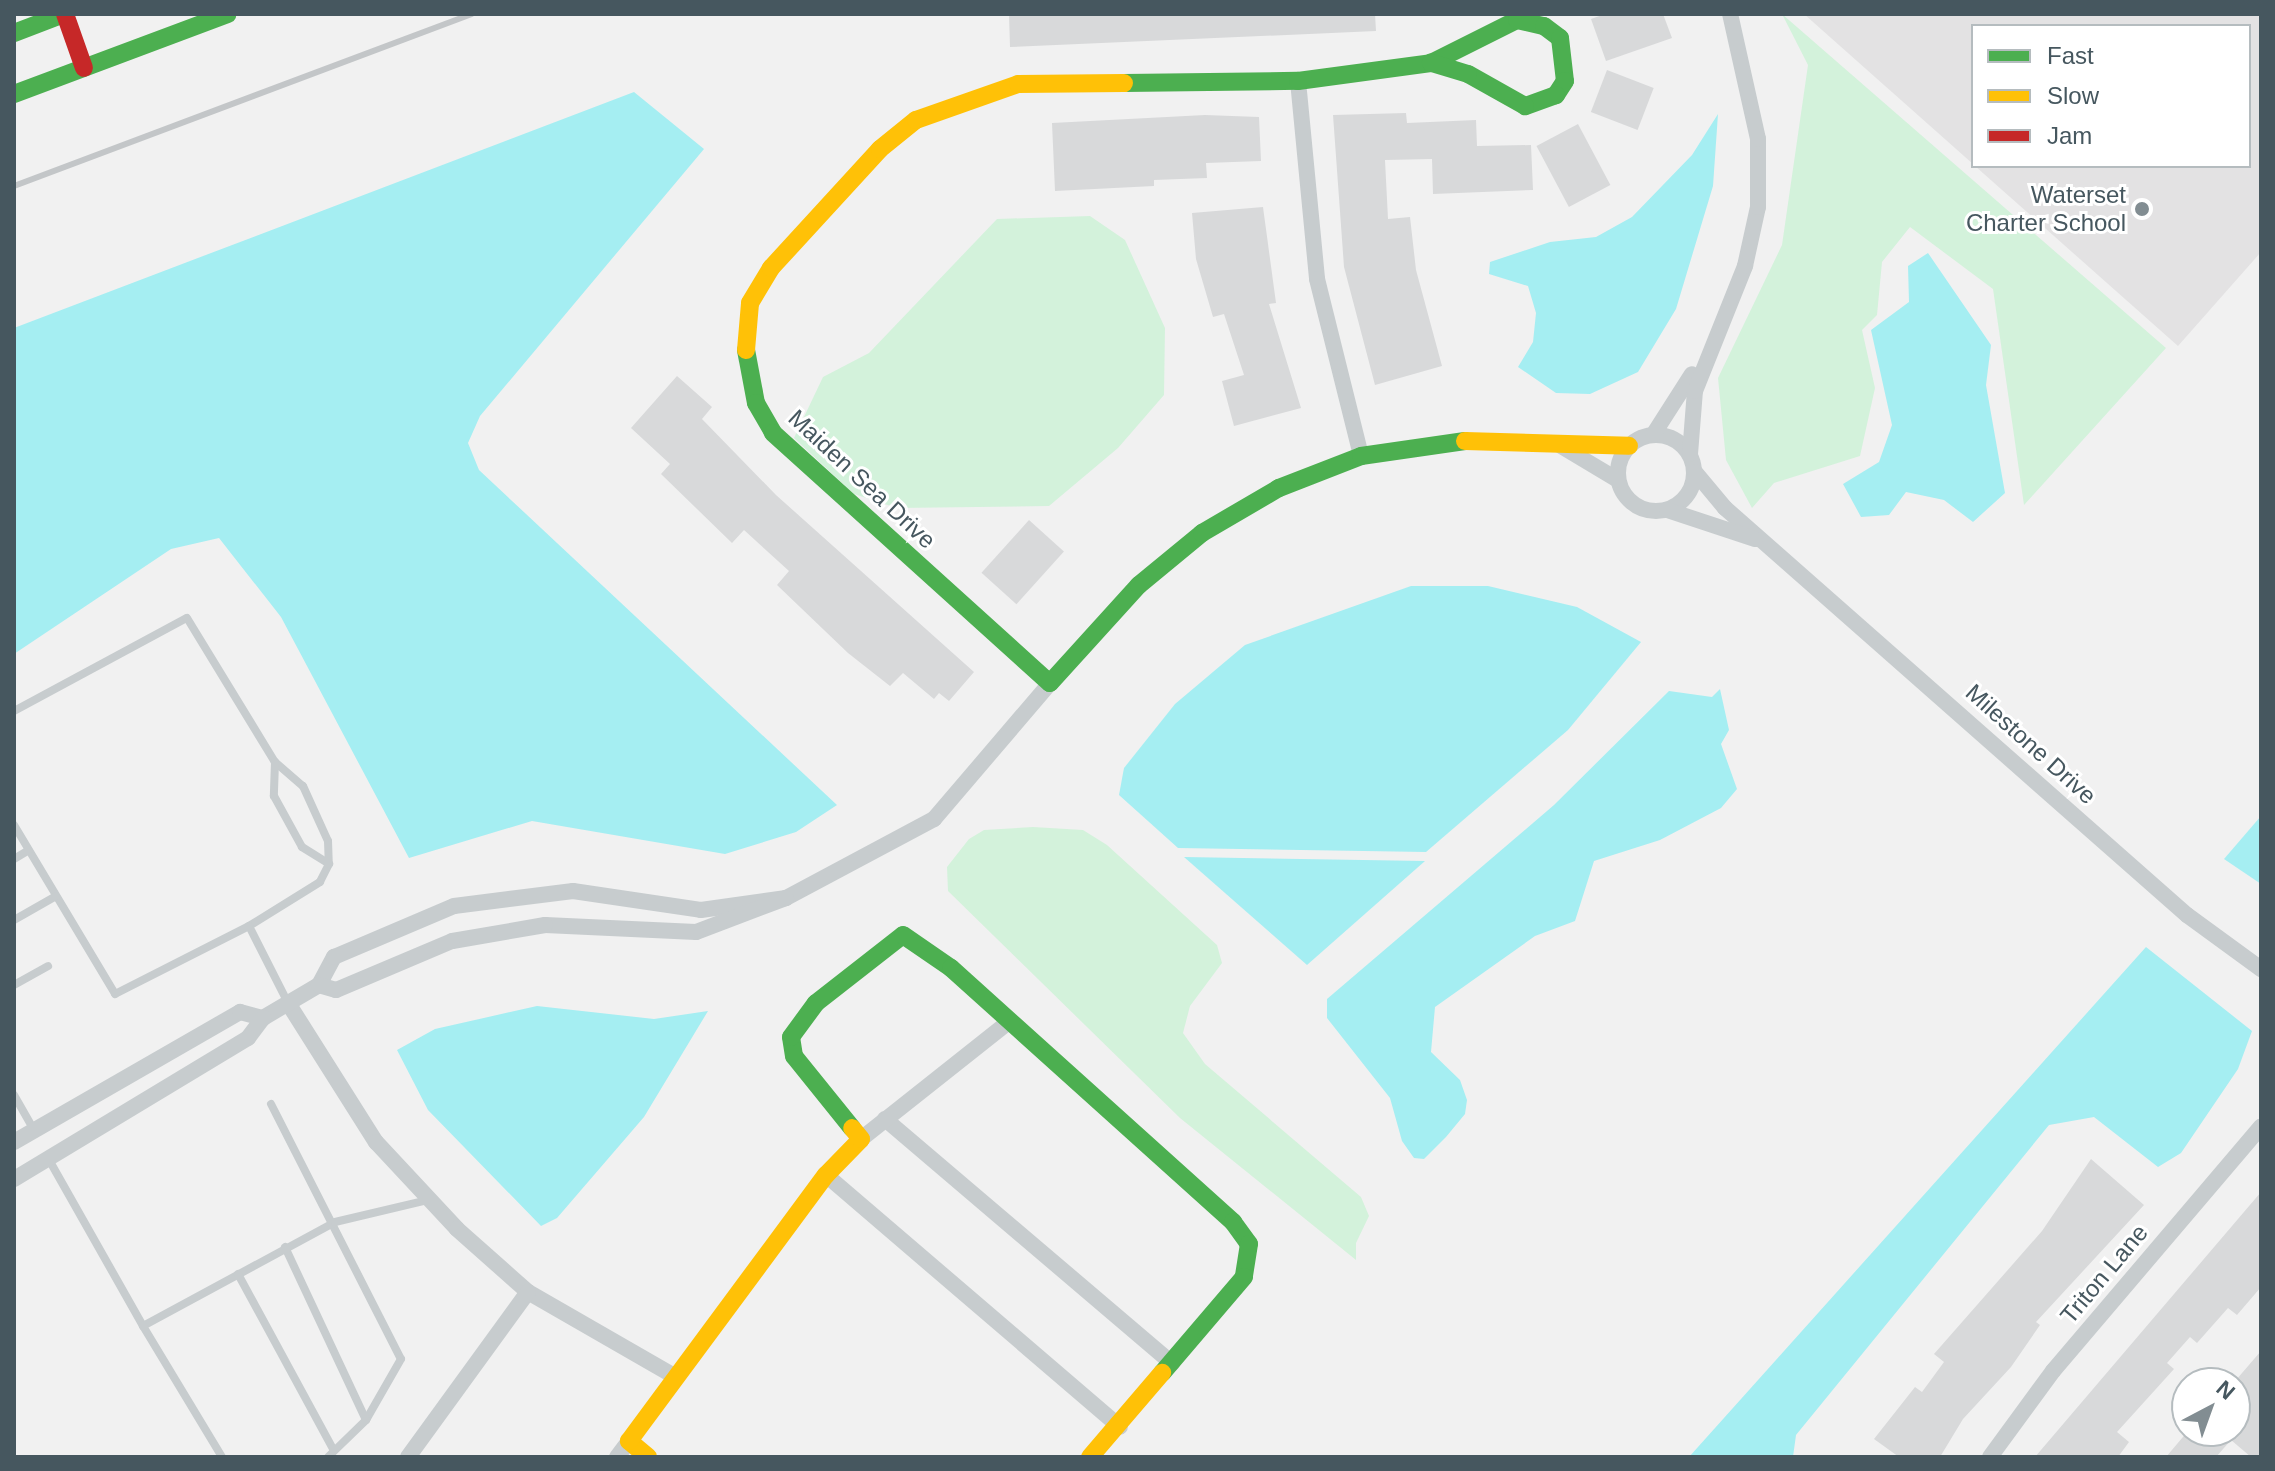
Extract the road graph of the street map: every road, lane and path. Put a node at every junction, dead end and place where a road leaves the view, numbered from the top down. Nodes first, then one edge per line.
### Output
1 (64, 14) edge
2 (228, 14) edge
3 (1730, 14) edge
4 (14, 33) edge
5 (1431, 63) junction
6 (84, 68) junction
7 (1298, 81) junction
8 (14, 94) edge
9 (1709, 345) junction
10 (1653, 435) junction
11 (1559, 446) junction
12 (1629, 446) junction
13 (1690, 454) junction
14 (1361, 456) junction
15 (1695, 472) junction
16 (1618, 480) junction
17 (1667, 510) junction
18 (1774, 548) junction
19 (1050, 683) junction
20 (14, 711) edge
21 (275, 762) junction
22 (14, 825) edge
23 (29, 850) junction
24 (14, 859) edge
25 (329, 864) junction
26 (56, 896) junction
27 (786, 898) junction
28 (14, 920) edge
29 (249, 926) junction
30 (48, 966) dead end
31 (2261, 969) edge
32 (14, 985) edge
33 (319, 985) junction
34 (288, 1003) junction
35 (263, 1018) junction
36 (1010, 1021) junction
37 (14, 1095) edge
38 (271, 1104) dead end
39 (885, 1119) junction
40 (2261, 1127) edge
41 (34, 1130) junction
42 (861, 1139) junction
43 (14, 1142) edge
44 (48, 1158) junction
45 (826, 1175) junction
46 (14, 1179) edge
47 (429, 1200) junction
48 (335, 1222) junction
49 (285, 1247) junction
50 (238, 1274) junction
51 (528, 1292) junction
52 (143, 1326) junction
53 (1172, 1363) junction
54 (676, 1377) junction
55 (366, 1420) junction
56 (1120, 1427) junction
57 (629, 1441) junction
58 (331, 1454) edge
59 (222, 1457) edge
60 (408, 1457) edge
61 (617, 1457) edge
62 (648, 1457) edge
63 (1090, 1457) edge
64 (1990, 1457) edge

1 - 4 street
1 - 6 street
2 - 6 street
3 - 9 street
5 - 5 street
5 - 7 street, Maiden Sea Drive
6 - 8 street
7 - 14 street
7 - 19 street, Maiden Sea Drive
9 - 10 street
9 - 13 street, Milestone Drive
10 - 12 street
10 - 13 street
11 - 12 street
11 - 14 street
11 - 16 street, Milestone Drive
12 - 16 street
13 - 15 street, Milestone Drive
14 - 19 street
15 - 17 street
15 - 18 street, Milestone Drive
16 - 17 street, Milestone Drive
17 - 18 street, Milestone Drive
18 - 31 street, Milestone Drive
19 - 27 street
20 - 21 lane
21 - 25 lane
21 - 25 lane
22 - 23 lane
23 - 24 lane
23 - 26 lane
25 - 29 lane
26 - 28 lane
26 - 29 lane
27 - 33 street
27 - 33 street
29 - 34 lane
30 - 32 lane
33 - 34 street
34 - 35 street
34 - 47 street
35 - 41 street
35 - 44 street
36 - 39 street
36 - 42 street
36 - 53 street
37 - 41 lane
38 - 48 lane
39 - 42 street
39 - 53 street
40 - 64 street, Triton Lane
41 - 43 street
42 - 45 street
44 - 46 street
44 - 52 lane
45 - 54 street
45 - 56 street
47 - 48 lane
47 - 51 street
48 - 49 lane
48 - 55 lane
49 - 50 lane
49 - 55 lane
50 - 52 lane
50 - 58 lane
51 - 54 street
51 - 60 street
52 - 59 lane
53 - 56 street
54 - 57 street
55 - 58 lane
56 - 63 street
57 - 61 street
57 - 62 street

